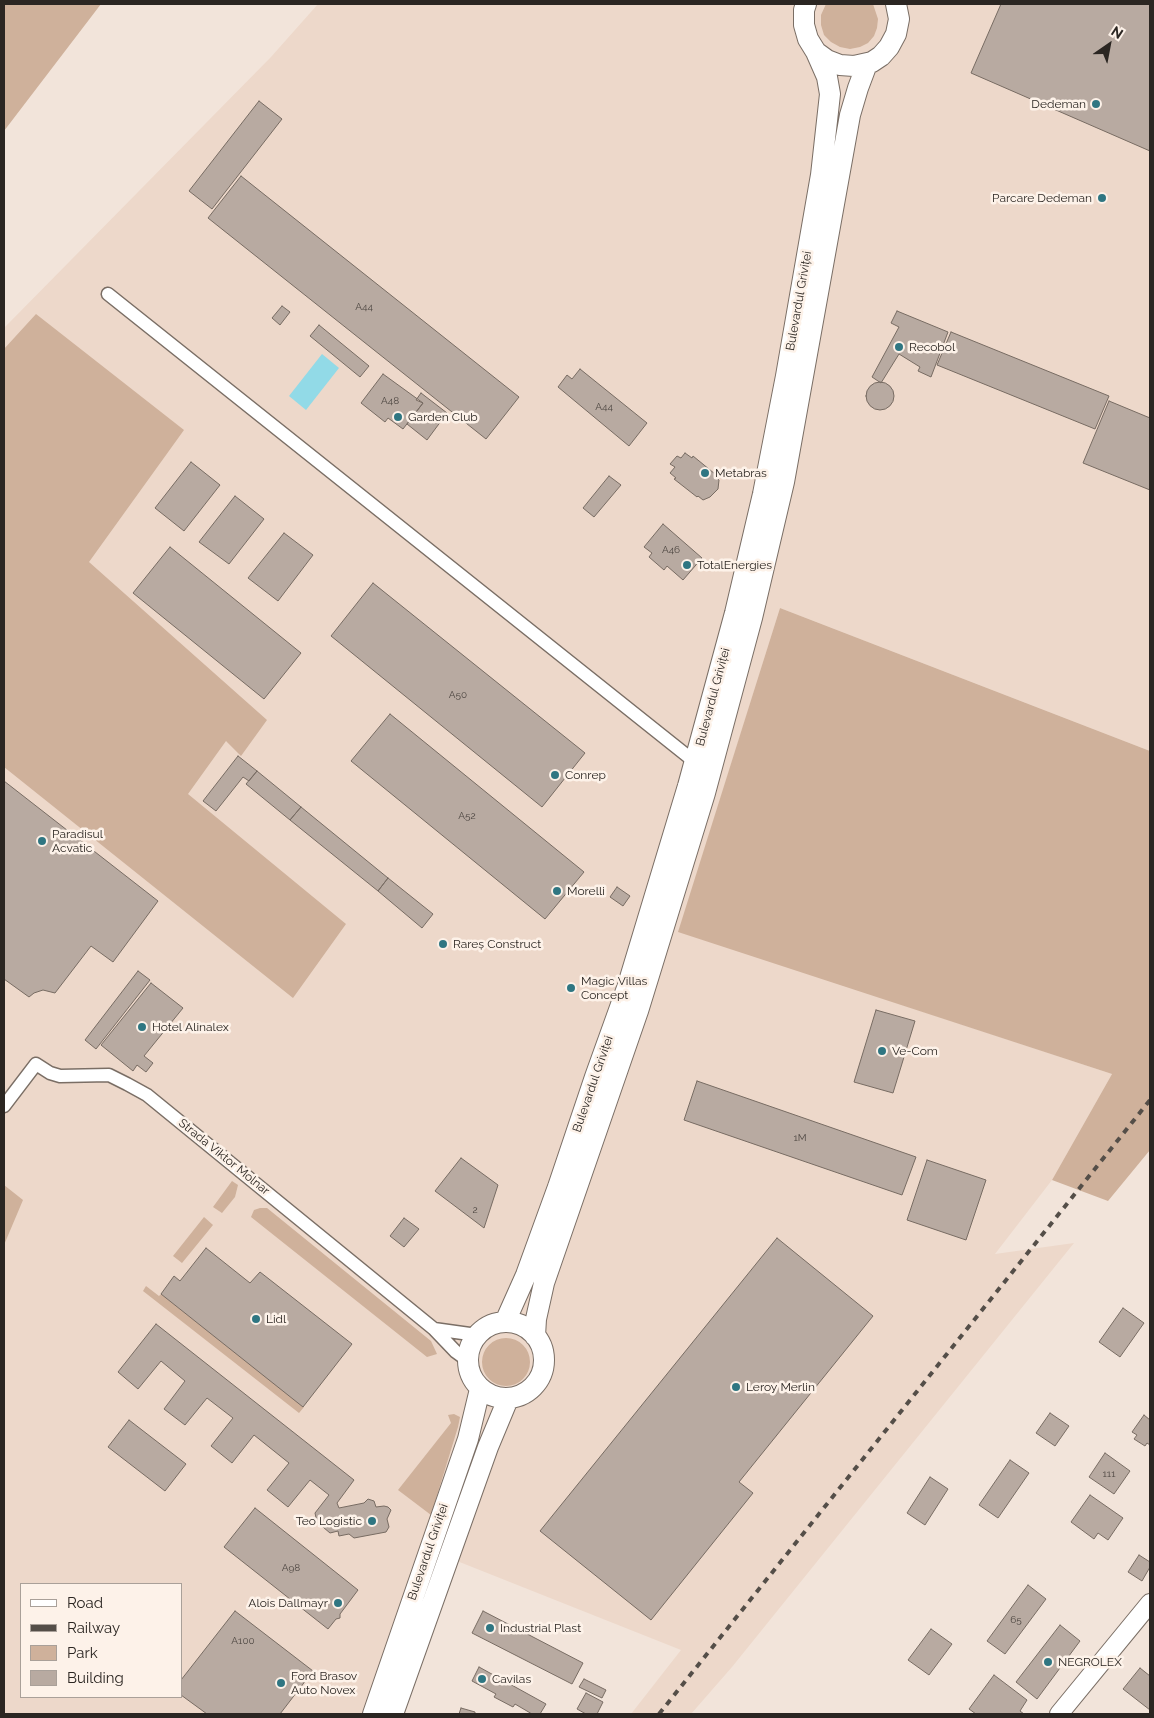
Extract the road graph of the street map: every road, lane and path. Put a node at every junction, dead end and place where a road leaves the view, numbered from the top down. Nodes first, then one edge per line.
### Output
1 (806, 4) edge
2 (896, 4) edge
3 (816, 52) junction
4 (867, 64) junction
5 (108, 294) dead end
6 (695, 762) junction
7 (4, 1106) edge
8 (505, 1322) junction
9 (434, 1329) junction
10 (477, 1335) junction
11 (535, 1336) junction
12 (467, 1360) junction
13 (480, 1389) junction
14 (508, 1399) junction
15 (1150, 1603) edge
16 (373, 1714) edge
17 (393, 1714) edge
18 (1059, 1714) edge

1 - 3 main road, Bulevardul Griviței
2 - 4 main road
3 - 4 main road
3 - 6 main road, Bulevardul Griviței
4 - 11 main road, Bulevardul Griviței
5 - 6 street
6 - 8 main road, Bulevardul Griviței
7 - 9 street, Strada Viktor Molnar
8 - 10 main road
8 - 11 main road
9 - 10 street
9 - 12 street, Strada Viktor Molnar
10 - 12 main road
11 - 14 main road
12 - 13 main road
13 - 14 main road
13 - 16 main road, Bulevardul Griviței
14 - 17 main road, Bulevardul Griviței
15 - 18 street

